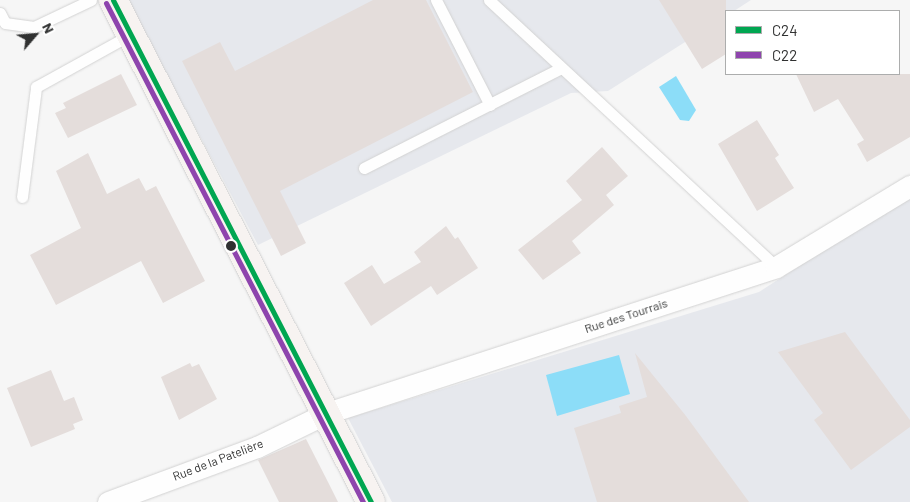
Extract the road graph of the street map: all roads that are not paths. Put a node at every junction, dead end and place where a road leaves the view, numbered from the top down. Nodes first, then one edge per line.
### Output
1 (91, 0) edge
2 (113, 0) edge
3 (436, 0) edge
4 (489, 0) edge
5 (0, 13) edge
6 (130, 35) junction
7 (561, 68) junction
8 (490, 104) junction
9 (364, 168) dead end
10 (910, 186) edge
11 (22, 197) dead end
12 (776, 266) junction
13 (327, 413) junction
14 (108, 502) edge
15 (371, 502) edge

1 - 5 lane
2 - 6 main road
3 - 8 lane
4 - 7 lane
6 - 11 lane
6 - 13 main road
7 - 8 lane
7 - 12 lane
8 - 9 lane
10 - 12 street, Rue des Tourrais
12 - 13 street, Rue des Tourrais
13 - 14 street, Rue de la Patelière
13 - 15 main road

